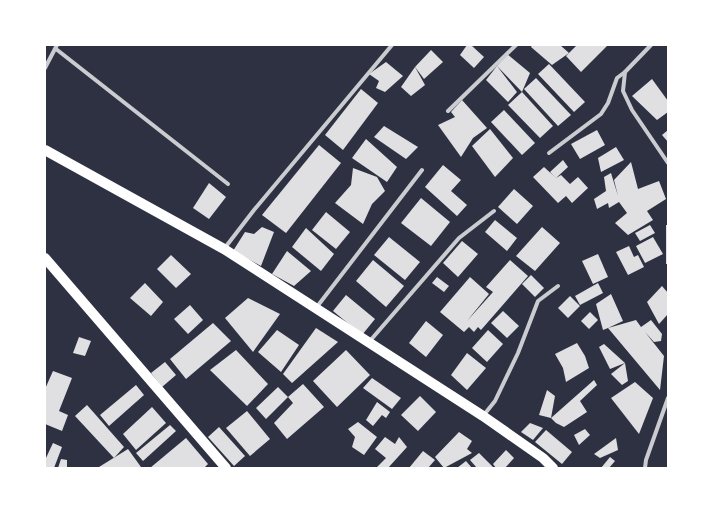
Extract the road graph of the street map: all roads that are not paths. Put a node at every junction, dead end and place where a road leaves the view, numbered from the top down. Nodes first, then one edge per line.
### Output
1 (392, 45) edge
2 (516, 45) edge
3 (651, 45) edge
4 (56, 47) edge
5 (45, 68) edge
6 (625, 72) junction
7 (448, 111) dead end
8 (45, 150) edge
9 (549, 153) dead end
10 (668, 163) edge
11 (422, 170) dead end
12 (228, 184) dead end
13 (494, 211) dead end
14 (224, 249) junction
15 (45, 258) edge
16 (558, 286) dead end
17 (316, 309) junction
18 (369, 343) junction
19 (668, 398) edge
20 (483, 416) junction
21 (226, 468) edge
22 (554, 468) edge
23 (645, 468) edge

1 - 14 street
2 - 7 street
3 - 6 street
4 - 5 street
4 - 12 street
6 - 9 street
6 - 10 street
8 - 14 main road
11 - 17 street
13 - 18 street
14 - 17 main road
15 - 21 main road
16 - 20 street
17 - 18 main road
18 - 20 main road
19 - 23 street
20 - 22 main road

